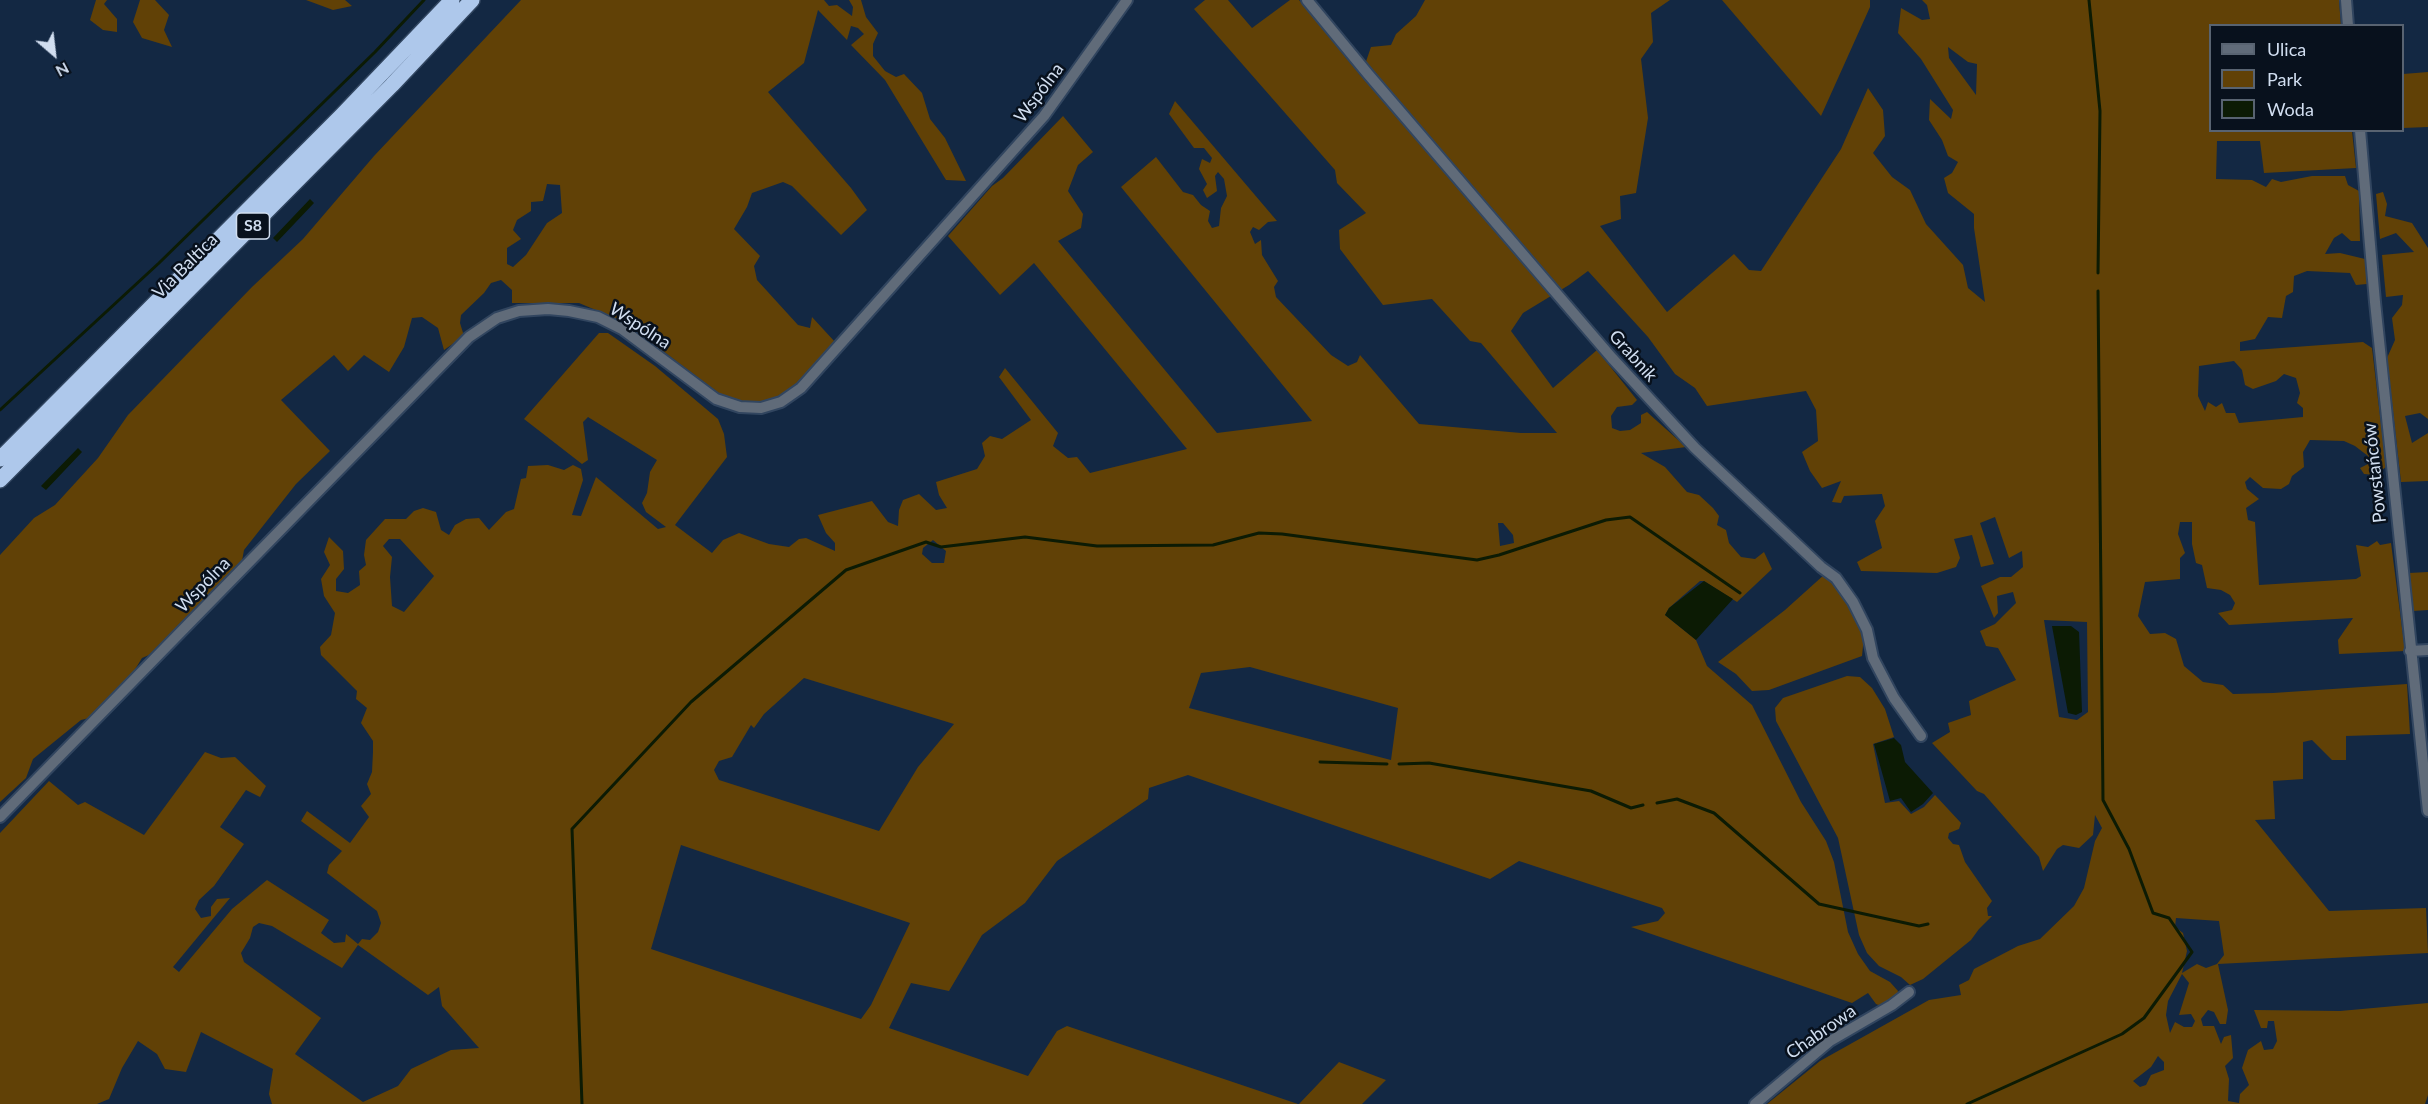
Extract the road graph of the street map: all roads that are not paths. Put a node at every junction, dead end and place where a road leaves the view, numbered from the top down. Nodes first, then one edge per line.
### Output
1 (452, 0) edge
2 (472, 0) edge
3 (1127, 0) edge
4 (1307, 0) edge
5 (2346, 0) edge
6 (2348, 24) edge
7 (2360, 132) edge
8 (0, 459) edge
9 (0, 480) edge
10 (2428, 650) edge
11 (2410, 651) junction
12 (1921, 736) dead end
13 (2428, 811) edge
14 (0, 817) edge
15 (1910, 992) dead end
16 (1755, 1104) edge

1 - 8 highway, Via Baltica / S8
2 - 9 highway, Via Baltica / S8
3 - 14 street, Wspólna
4 - 12 street, Grabnik
5 - 6 street
7 - 11 street, Powstańców
10 - 11 street
11 - 13 street, Powstańców
15 - 16 street, Chabrowa

